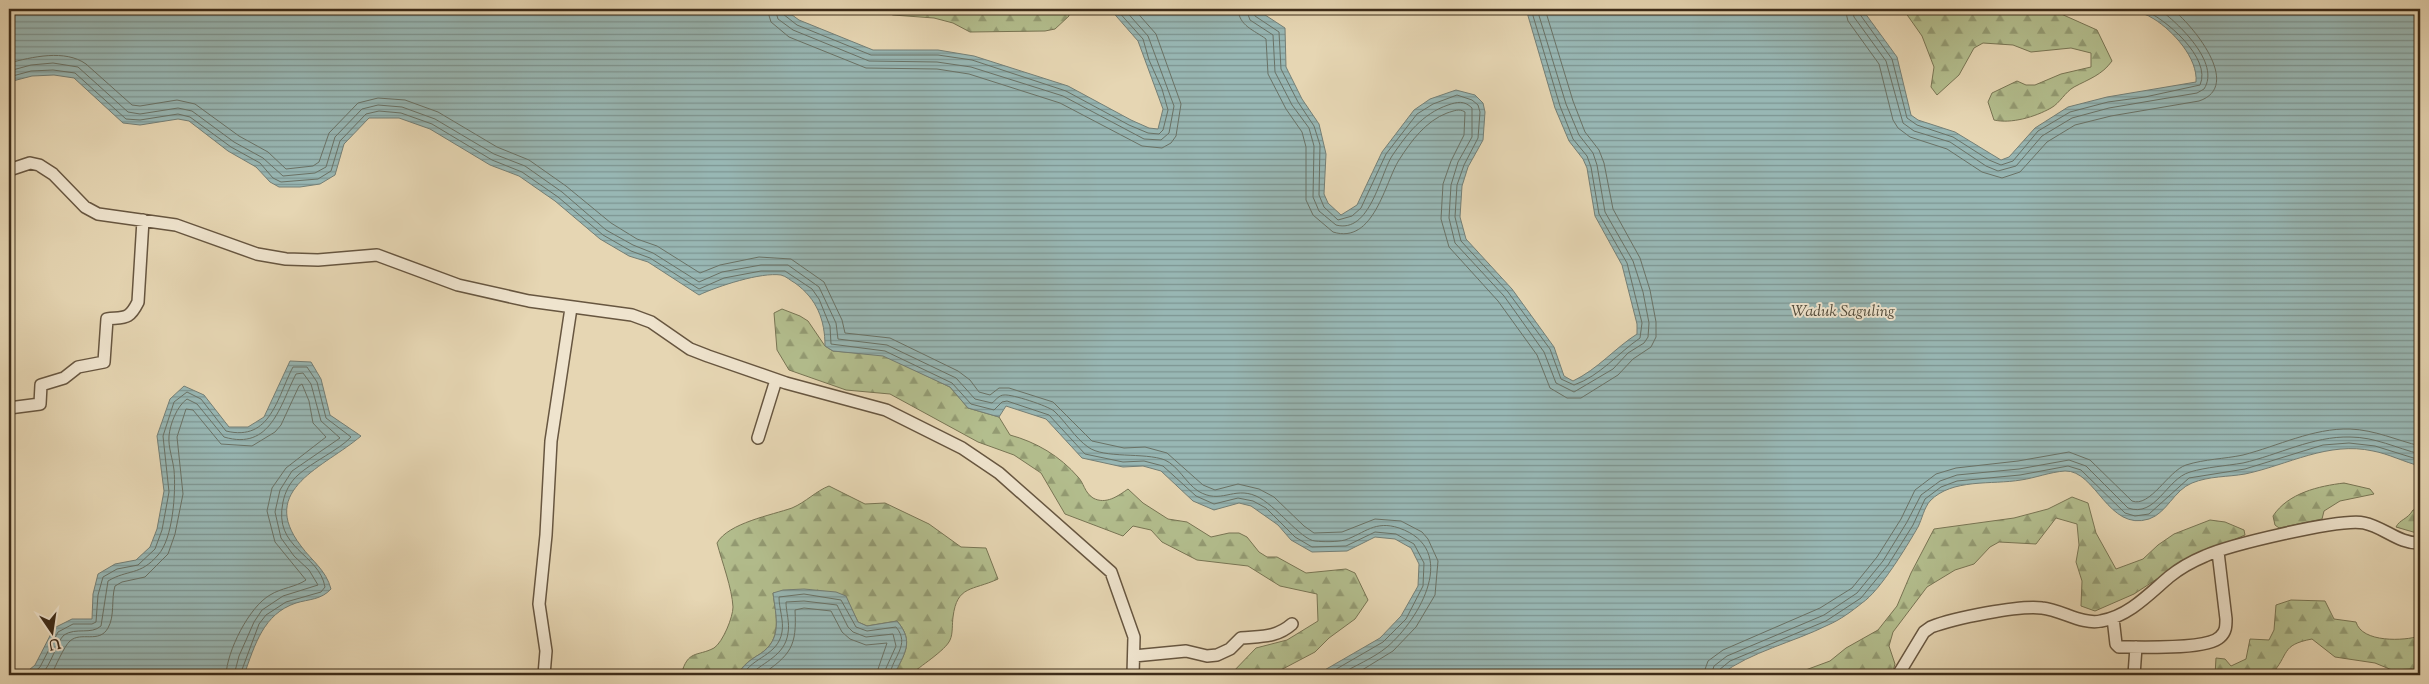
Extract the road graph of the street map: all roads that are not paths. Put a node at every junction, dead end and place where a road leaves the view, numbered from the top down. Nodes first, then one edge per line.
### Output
1 (9, 170) edge
2 (143, 220) junction
3 (572, 308) junction
4 (776, 380) junction
5 (9, 408) edge
6 (758, 438) dead end
7 (2420, 543) edge
8 (2218, 552) junction
9 (2113, 618) junction
10 (1292, 624) dead end
11 (2136, 647) junction
12 (1134, 656) junction
13 (544, 675) edge
14 (1132, 675) edge
15 (1898, 675) edge
16 (2134, 675) edge

1 - 2 street
2 - 3 street
2 - 5 street
3 - 4 street
3 - 13 street
4 - 6 street
4 - 12 street
7 - 8 street
8 - 9 street
8 - 11 street
9 - 11 street
9 - 15 street
10 - 12 street
11 - 16 street
12 - 14 street

